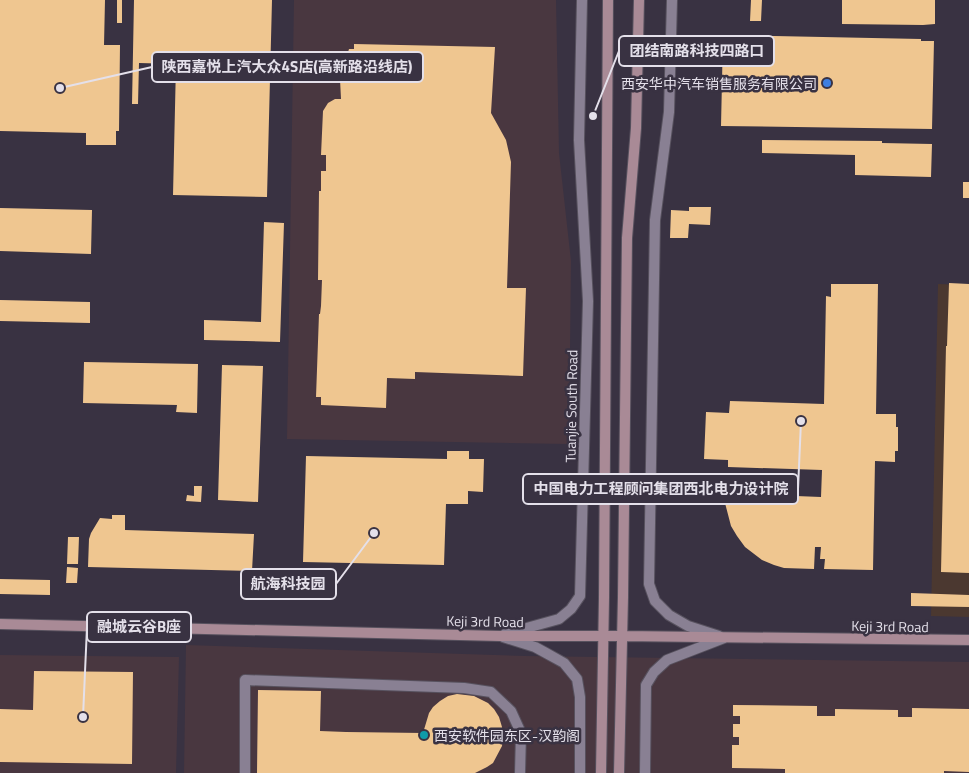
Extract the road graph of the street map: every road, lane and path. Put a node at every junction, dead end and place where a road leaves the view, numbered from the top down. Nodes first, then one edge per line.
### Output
1 (582, 0) edge
2 (608, 0) edge
3 (639, 0) edge
4 (672, 0) edge
5 (0, 624) edge
6 (500, 636) junction
7 (604, 636) junction
8 (622, 636) junction
9 (725, 637) junction
10 (969, 640) edge
11 (245, 773) edge
12 (520, 773) edge
13 (580, 773) edge
14 (601, 773) edge
15 (619, 773) edge
16 (645, 773) edge

1 - 6 street, Tuanjie South Road
2 - 7 main road
3 - 8 main road
4 - 9 street
5 - 6 main road, Keji 3rd Road
6 - 7 main road, Keji 3rd Road
6 - 13 street
7 - 8 main road, Keji 3rd Road
7 - 14 main road
8 - 9 main road, Keji 3rd Road
8 - 15 main road
9 - 10 main road, Keji 3rd Road
9 - 16 street
11 - 12 street

